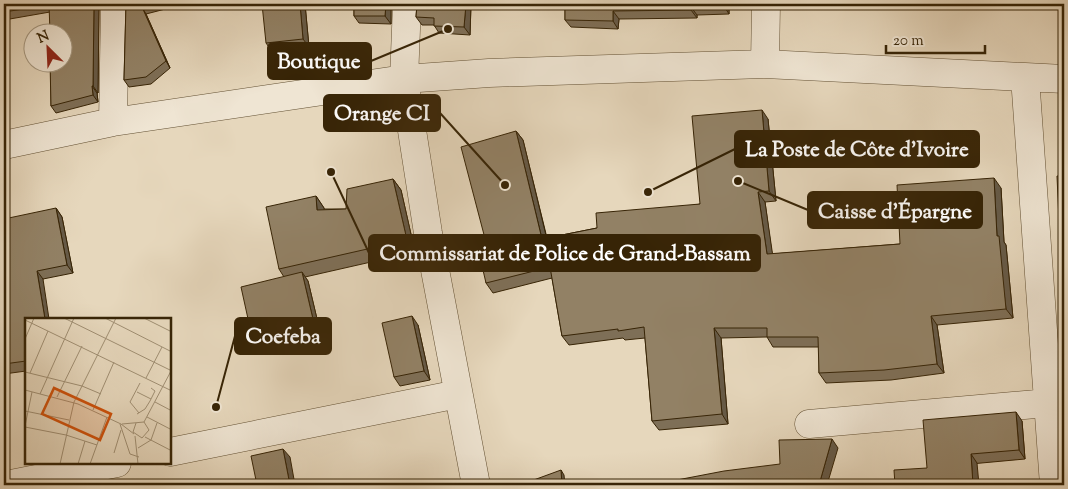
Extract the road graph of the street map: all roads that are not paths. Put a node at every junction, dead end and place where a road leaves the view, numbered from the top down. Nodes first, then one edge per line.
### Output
1 (115, 4) edge
2 (407, 4) edge
3 (766, 4) edge
4 (765, 64) junction
5 (1025, 77) junction
6 (404, 79) junction
7 (1064, 79) edge
8 (113, 122) junction
9 (4, 145) edge
10 (458, 394) junction
11 (1048, 403) junction
12 (809, 424) dead end
13 (171, 452) edge
14 (112, 464) edge
15 (6, 485) edge
16 (476, 485) edge
17 (1054, 485) edge

1 - 8 street
2 - 6 street
3 - 4 street
4 - 5 street
4 - 6 street
5 - 7 street
5 - 11 street
6 - 8 street
6 - 10 street
8 - 9 street
10 - 13 street
10 - 16 street
11 - 12 street
11 - 17 street
14 - 15 street

